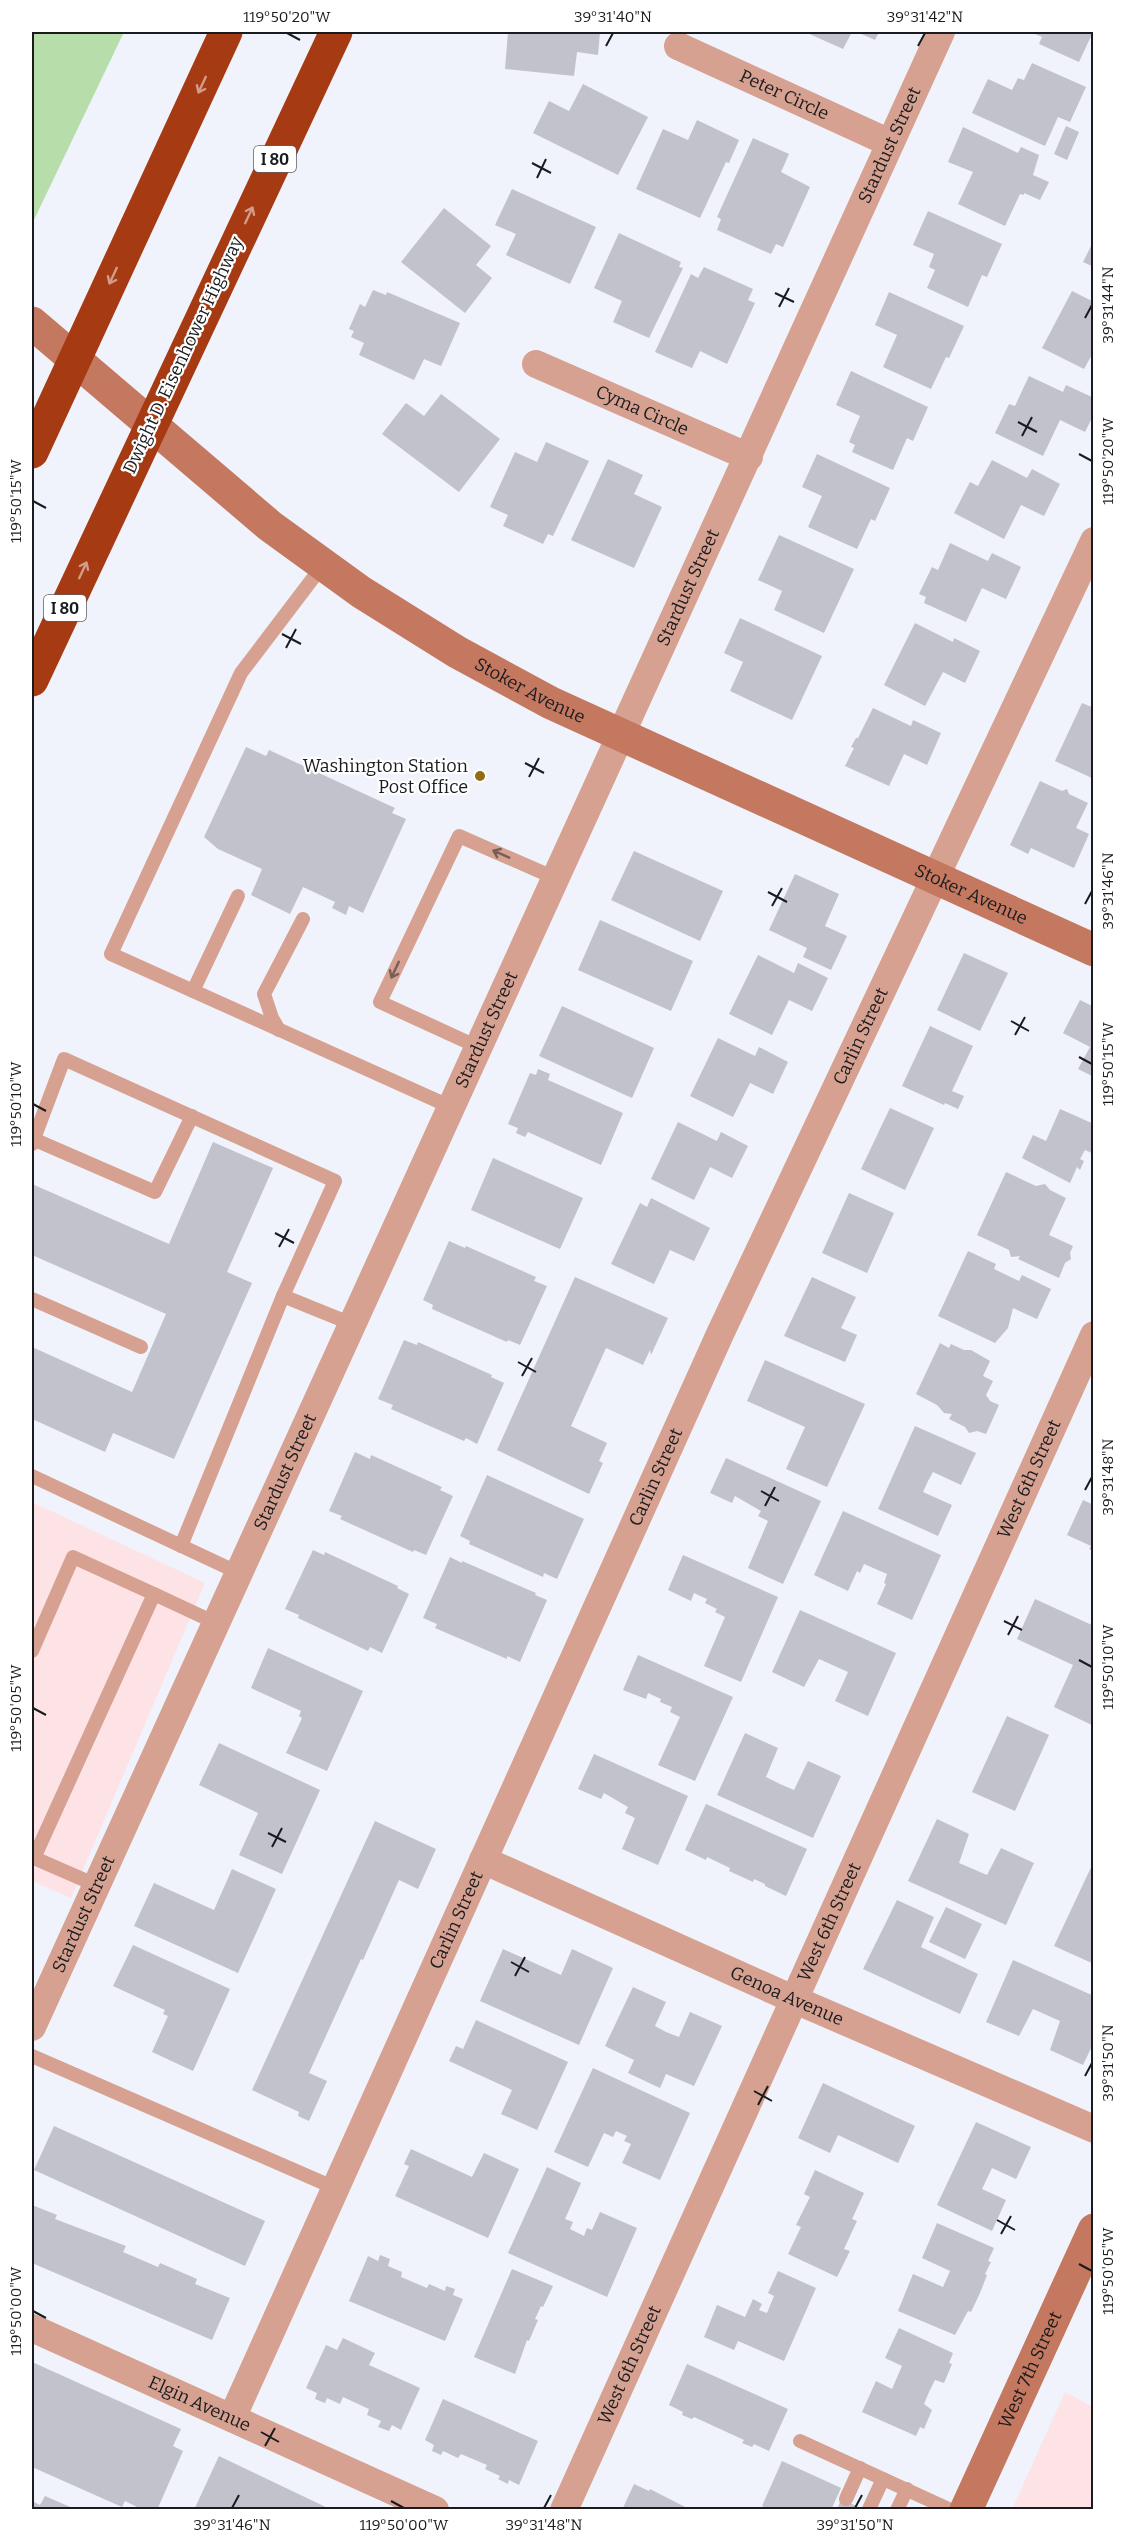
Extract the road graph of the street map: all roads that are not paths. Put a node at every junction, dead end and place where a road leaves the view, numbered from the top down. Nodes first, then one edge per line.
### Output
1 (226, 32) edge
2 (336, 32) edge
3 (941, 32) edge
4 (678, 46) dead end
5 (890, 143) junction
6 (32, 323) edge
7 (536, 364) dead end
8 (32, 452) edge
9 (749, 457) junction
10 (1094, 541) edge
11 (323, 565) junction
12 (32, 680) edge
13 (620, 734) junction
14 (555, 878) junction
15 (935, 878) junction
16 (238, 896) dead end
17 (303, 919) dead end
18 (1094, 950) edge
19 (193, 991) junction
20 (279, 1030) junction
21 (478, 1047) junction
22 (451, 1107) junction
23 (192, 1116) junction
24 (32, 1141) edge
25 (283, 1296) junction
26 (32, 1299) edge
27 (352, 1324) junction
28 (1094, 1335) edge
29 (141, 1347) dead end
30 (32, 1476) edge
31 (181, 1546) junction
32 (239, 1572) junction
33 (154, 1594) junction
34 (216, 1623) junction
35 (32, 1651) edge
36 (33, 1858) edge
37 (483, 1860) junction
38 (96, 1885) junction
39 (792, 1999) junction
40 (32, 2027) edge
41 (32, 2056) edge
42 (1094, 2129) edge
43 (335, 2188) junction
44 (1094, 2230) edge
45 (32, 2328) edge
46 (232, 2418) junction
47 (800, 2441) dead end
48 (860, 2468) junction
49 (883, 2478) junction
50 (906, 2489) junction
51 (846, 2499) dead end
52 (869, 2509) edge
53 (435, 2510) edge
54 (564, 2510) edge
55 (897, 2510) edge
56 (951, 2510) edge
57 (966, 2510) edge

1 -> 8 highway
12 -> 2 highway, Dwight D. Eisenhower Highway / I 80
3 - 5 street, Stardust Street
4 - 5 street, Peter Circle
5 - 9 street, Stardust Street
6 - 11 street, Stoker Avenue
7 - 9 street, Cyma Circle
9 - 13 street, Stardust Street
10 - 15 street, Carlin Street
11 - 13 street, Stoker Avenue
11 - 19 lane
13 - 14 street, Stardust Street
13 - 15 street, Stoker Avenue
14 - 21 street, Stardust Street
14 -> 21 lane
15 - 18 street, Stoker Avenue
15 - 37 street, Carlin Street
16 - 19 lane
17 - 20 lane
19 - 20 lane
20 - 22 lane
21 - 22 street, Stardust Street
22 - 27 street, Stardust Street
23 - 24 lane
23 - 24 lane
23 - 25 lane
25 - 27 lane
25 - 31 lane
26 - 29 lane
27 - 32 street, Stardust Street
28 - 39 street, West 6th Street
30 - 31 lane
31 - 32 lane
32 - 34 street, Stardust Street
33 - 34 lane
33 - 35 lane
33 - 36 lane
34 - 38 street, Stardust Street
36 - 38 lane
37 - 39 street, Genoa Avenue
37 - 43 street, Carlin Street
38 - 40 street, Stardust Street
39 - 42 street, Genoa Avenue
39 - 54 street, West 6th Street
41 - 43 lane
43 - 46 street, Carlin Street
44 - 57 street, West 7th Street
45 - 46 street, Elgin Avenue
46 - 53 street, Elgin Avenue
47 - 48 lane
48 - 49 lane
48 - 51 lane
49 - 50 lane
49 - 52 lane
50 - 55 lane
50 - 56 lane

